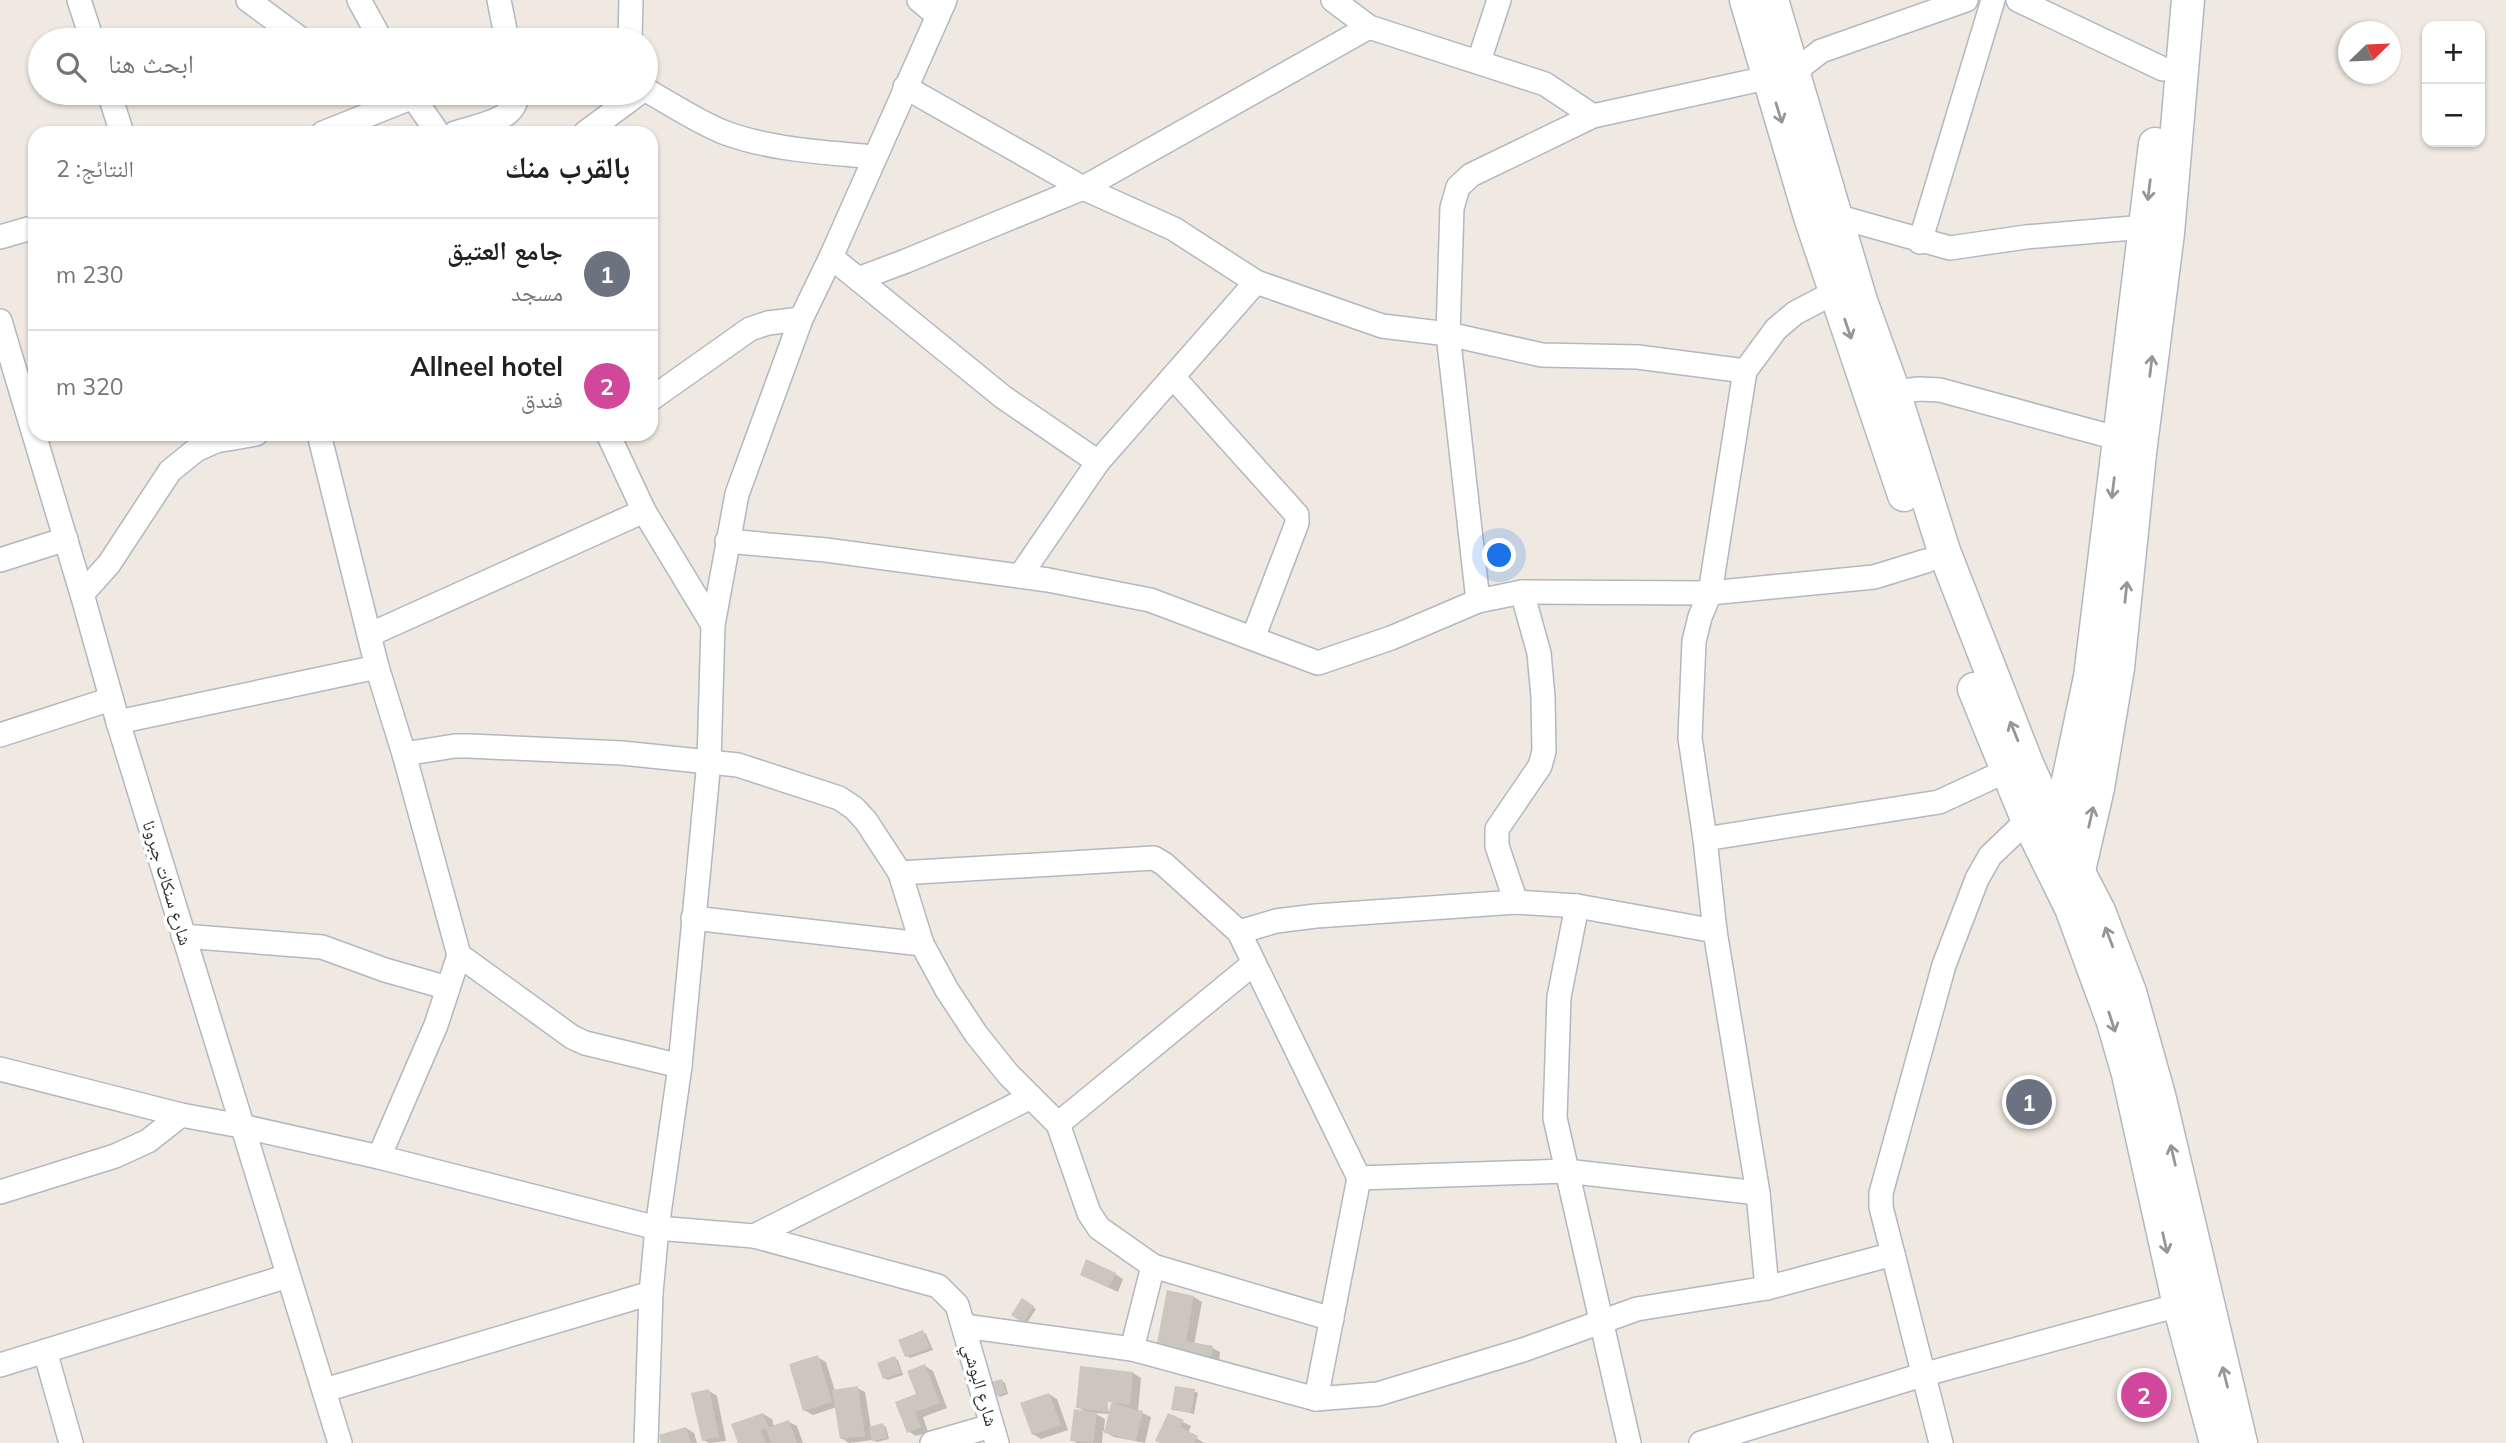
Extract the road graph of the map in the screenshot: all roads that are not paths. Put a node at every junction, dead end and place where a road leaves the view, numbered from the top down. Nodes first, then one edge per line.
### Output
1 (79, 0) edge
2 (248, 0) edge
3 (359, 0) edge
4 (499, 0) edge
5 (631, 0) edge
6 (919, 0) edge
7 (1333, 0) edge
8 (1499, 0) edge
9 (1746, 0) edge
10 (1772, 0) edge
11 (1966, 0) edge
12 (1993, 0) edge
13 (2018, 0) edge
14 (2170, 0) edge
15 (2188, 0) edge
16 (941, 8) edge
17 (1370, 27) junction
18 (88, 28) edge
19 (286, 28) edge
20 (375, 28) edge
21 (504, 28) edge
22 (630, 28) edge
23 (1479, 61) junction
24 (2163, 69) junction
25 (1781, 75) junction
26 (905, 87) junction
27 (658, 97) edge
28 (113, 105) edge
29 (385, 105) edge
30 (417, 105) edge
31 (514, 105) edge
32 (623, 105) edge
33 (1593, 116) junction
34 (120, 126) edge
35 (338, 126) edge
36 (433, 126) edge
37 (476, 126) edge
38 (594, 126) edge
39 (874, 157) junction
40 (1083, 188) junction
41 (1836, 216) junction
42 (2145, 227) junction
43 (28, 230) edge
44 (0, 237) edge
45 (1920, 242) junction
46 (831, 257) junction
47 (858, 279) junction
48 (1256, 282) junction
49 (1835, 292) junction
50 (801, 319) junction
51 (0, 321) edge
52 (1448, 334) junction
53 (1745, 371) junction
54 (1173, 377) junction
55 (1894, 392) junction
56 (658, 394) edge
57 (28, 414) edge
58 (2120, 439) junction
59 (36, 441) edge
60 (216, 441) edge
61 (321, 441) edge
62 (611, 441) edge
63 (1098, 462) junction
64 (644, 511) junction
65 (66, 540) junction
66 (727, 541) junction
67 (0, 560) edge
68 (1926, 561) junction
69 (1020, 576) junction
70 (1522, 592) junction
71 (1710, 593) junction
72 (82, 594) junction
73 (1478, 601) junction
74 (713, 625) junction
75 (369, 635) junction
76 (1253, 638) junction
77 (377, 667) junction
78 (111, 699) junction
79 (118, 722) junction
80 (0, 735) edge
81 (2077, 743) junction
82 (404, 754) junction
83 (709, 761) junction
84 (2017, 768) junction
85 (2043, 818) junction
86 (1705, 839) junction
87 (2079, 872) junction
88 (900, 873) junction
89 (1516, 902) junction
90 (1577, 906) junction
91 (2071, 908) junction
92 (693, 918) junction
93 (1715, 931) junction
94 (1239, 932) junction
95 (183, 936) junction
96 (922, 944) junction
97 (459, 955) junction
98 (1254, 964) junction
99 (448, 988) junction
100 (680, 1066) junction
101 (0, 1069) edge
102 (1031, 1097) junction
103 (181, 1115) junction
104 (1058, 1124) junction
105 (241, 1126) junction
106 (379, 1157) junction
107 (1566, 1171) junction
108 (1359, 1178) junction
109 (0, 1192) edge
110 (1758, 1193) junction
111 (657, 1228) junction
112 (754, 1236) junction
113 (1893, 1254) junction
114 (1153, 1266) junction
115 (288, 1276) junction
116 (1767, 1288) junction
117 (651, 1293) junction
118 (2179, 1305) junction
119 (1332, 1319) junction
120 (1600, 1321) junction
121 (964, 1326) junction
122 (1132, 1349) junction
123 (45, 1351) junction
124 (0, 1365) edge
125 (1922, 1375) junction
126 (325, 1390) junction
127 (1316, 1399) junction
128 (994, 1434) edge
129 (71, 1443) edge
130 (340, 1443) edge
131 (646, 1443) edge
132 (932, 1443) edge
133 (1629, 1443) edge
134 (1701, 1443) edge
135 (1941, 1443) edge
136 (2216, 1443) edge
137 (2241, 1443) edge

1 - 18 street
2 - 19 street
3 - 20 street
4 - 21 street
5 - 22 street
6 - 16 street
7 - 17 street
8 - 23 street
9 - 25 main road
10 - 25 main road
11 - 25 street
12 - 45 street
13 - 24 street
14 - 24 main road
87 -> 15 main road
16 - 26 street
17 - 23 street
17 - 40 street
23 - 33 street
24 -> 42 main road
25 - 33 street
25 - 41 main road
25 -> 49 main road
26 - 39 street
26 - 40 street
27 - 39 street
28 - 34 street
29 - 35 street
30 - 36 street
31 - 37 street
32 - 38 street
33 - 52 street
39 - 46 street
40 - 47 street
40 - 48 street
41 - 45 street
41 - 55 main road
42 - 45 street
42 - 58 main road
43 - 44 street
46 - 47 street
46 - 50 street
47 - 63 street
48 - 52 street
48 - 54 street
49 - 53 street
49 -> 68 main road
50 - 56 street
50 - 66 street
51 - 57 street, شارع سنكات جبرونا
52 - 53 street
52 - 73 street
53 - 71 street
54 - 63 street
54 - 76 street
55 - 58 street
84 -> 55 main road
58 -> 81 main road
59 - 65 street, شارع سنكات جبرونا
60 - 72 street
61 - 75 street
62 - 64 street
63 - 69 street
64 - 74 street
64 - 75 street
65 - 67 street
65 - 72 street, شارع سنكات جبرونا
66 - 69 street
66 - 74 street
68 - 71 street
68 - 84 main road
69 - 76 street
70 - 71 street
70 - 73 street
70 - 89 street
71 - 86 street
72 - 78 street, شارع سنكات جبرونا
73 - 76 street
74 - 83 street
75 - 77 street
77 - 79 street
77 - 82 street
78 - 79 street, شارع سنكات جبرونا
78 - 80 street
79 - 95 street, شارع سنكات جبرونا
81 - 84 main road
81 - 85 main road
82 - 83 street
82 - 97 street
83 - 88 street
83 - 92 street
84 - 85 main road
84 - 86 street
85 - 87 main road
85 - 91 main road
85 - 113 street
86 - 93 street
87 - 91 main road
137 -> 87 main road
88 - 94 street
88 - 96 street
89 - 90 street
89 - 94 street
90 - 93 street
90 - 107 street
91 -> 118 main road
92 - 96 street
92 - 100 street
93 - 110 street
94 - 98 street
95 - 99 street
95 - 105 street, شارع سنكات جبرونا
96 - 102 street
97 - 99 street
97 - 100 street
98 - 104 street
98 - 108 street
99 - 106 street
100 - 111 street
101 - 103 street, شارع البوشي
102 - 104 street
102 - 112 street
103 - 105 street, شارع البوشي
103 - 109 street
104 - 114 street
105 - 106 street, شارع البوشي
105 - 115 street, شارع سنكات جبرونا
106 - 111 street, شارع البوشي
107 - 108 street
107 - 110 street
107 - 120 street
108 - 119 street
110 - 116 street
111 - 112 street, شارع البوشي
111 - 117 street
112 - 121 street, شارع البوشي
113 - 116 street
113 - 125 street
114 - 119 street
114 - 122 street
115 - 123 street
115 - 126 street, شارع سنكات جبرونا
116 - 120 street
117 - 126 street
117 - 131 street
118 - 125 street
118 - 136 main road
119 - 127 street
120 - 127 street
120 - 133 street
121 - 122 street
121 - 128 street, شارع البوشي
122 - 127 street
123 - 124 street
123 - 129 street
125 - 134 street
125 - 135 street
126 - 130 street, شارع سنكات جبرونا
128 - 132 street

